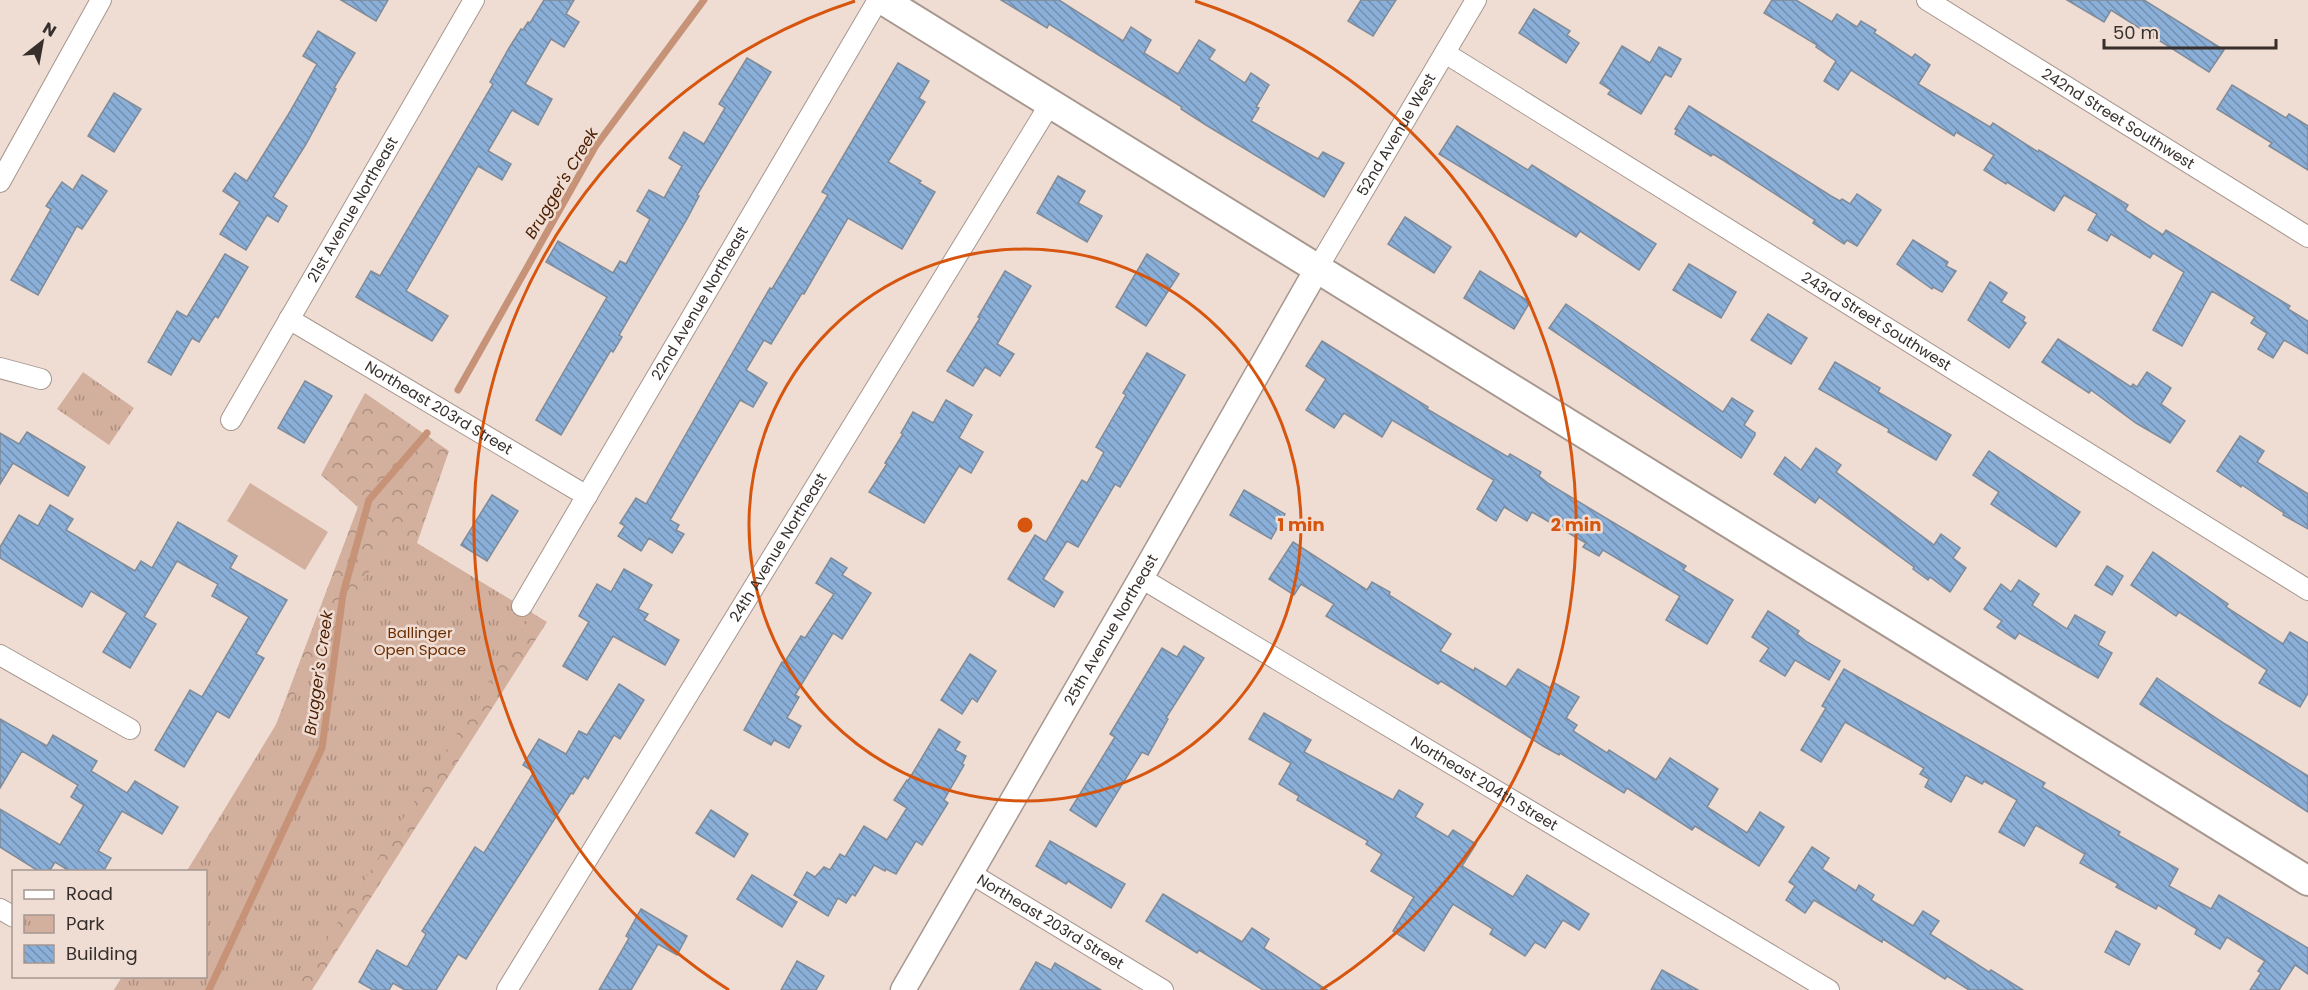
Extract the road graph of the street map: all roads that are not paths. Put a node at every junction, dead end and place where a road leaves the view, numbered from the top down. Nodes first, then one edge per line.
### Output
1 (101, 0) edge
2 (474, 0) edge
3 (878, 0) edge
4 (884, 0) edge
5 (1476, 0) edge
6 (1927, 0) edge
7 (1445, 53) junction
8 (1050, 104) junction
9 (0, 182) edge
10 (2308, 237) edge
11 (1317, 269) junction
12 (289, 319) junction
13 (0, 368) edge
14 (41, 379) dead end
15 (231, 420) dead end
16 (587, 496) junction
17 (1141, 578) junction
18 (2308, 590) edge
19 (522, 606) dead end
20 (0, 655) edge
21 (130, 729) dead end
22 (970, 873) junction
23 (2308, 881) edge
24 (507, 990) edge
25 (903, 990) edge
26 (1162, 990) edge
27 (1828, 990) edge

1 - 9 street
2 - 12 street, 21st Avenue Northeast
3 - 16 street, 22nd Avenue Northeast
4 - 8 main road
5 - 7 street, 52nd Avenue West
6 - 10 street, 242nd Street Southwest
7 - 11 street, 52nd Avenue West
7 - 18 street, 243rd Street Southwest
8 - 11 main road
8 - 24 street, 24th Avenue Northeast
11 - 17 street, 25th Avenue Northeast
11 - 23 main road
12 - 15 street, 21st Avenue Northeast
12 - 16 street, Northeast 203rd Street
13 - 14 street
16 - 19 street, 22nd Avenue Northeast
17 - 22 street, 25th Avenue Northeast
17 - 27 street, Northeast 204th Street
20 - 21 street
22 - 25 street, 25th Avenue Northeast
22 - 26 street, Northeast 203rd Street

